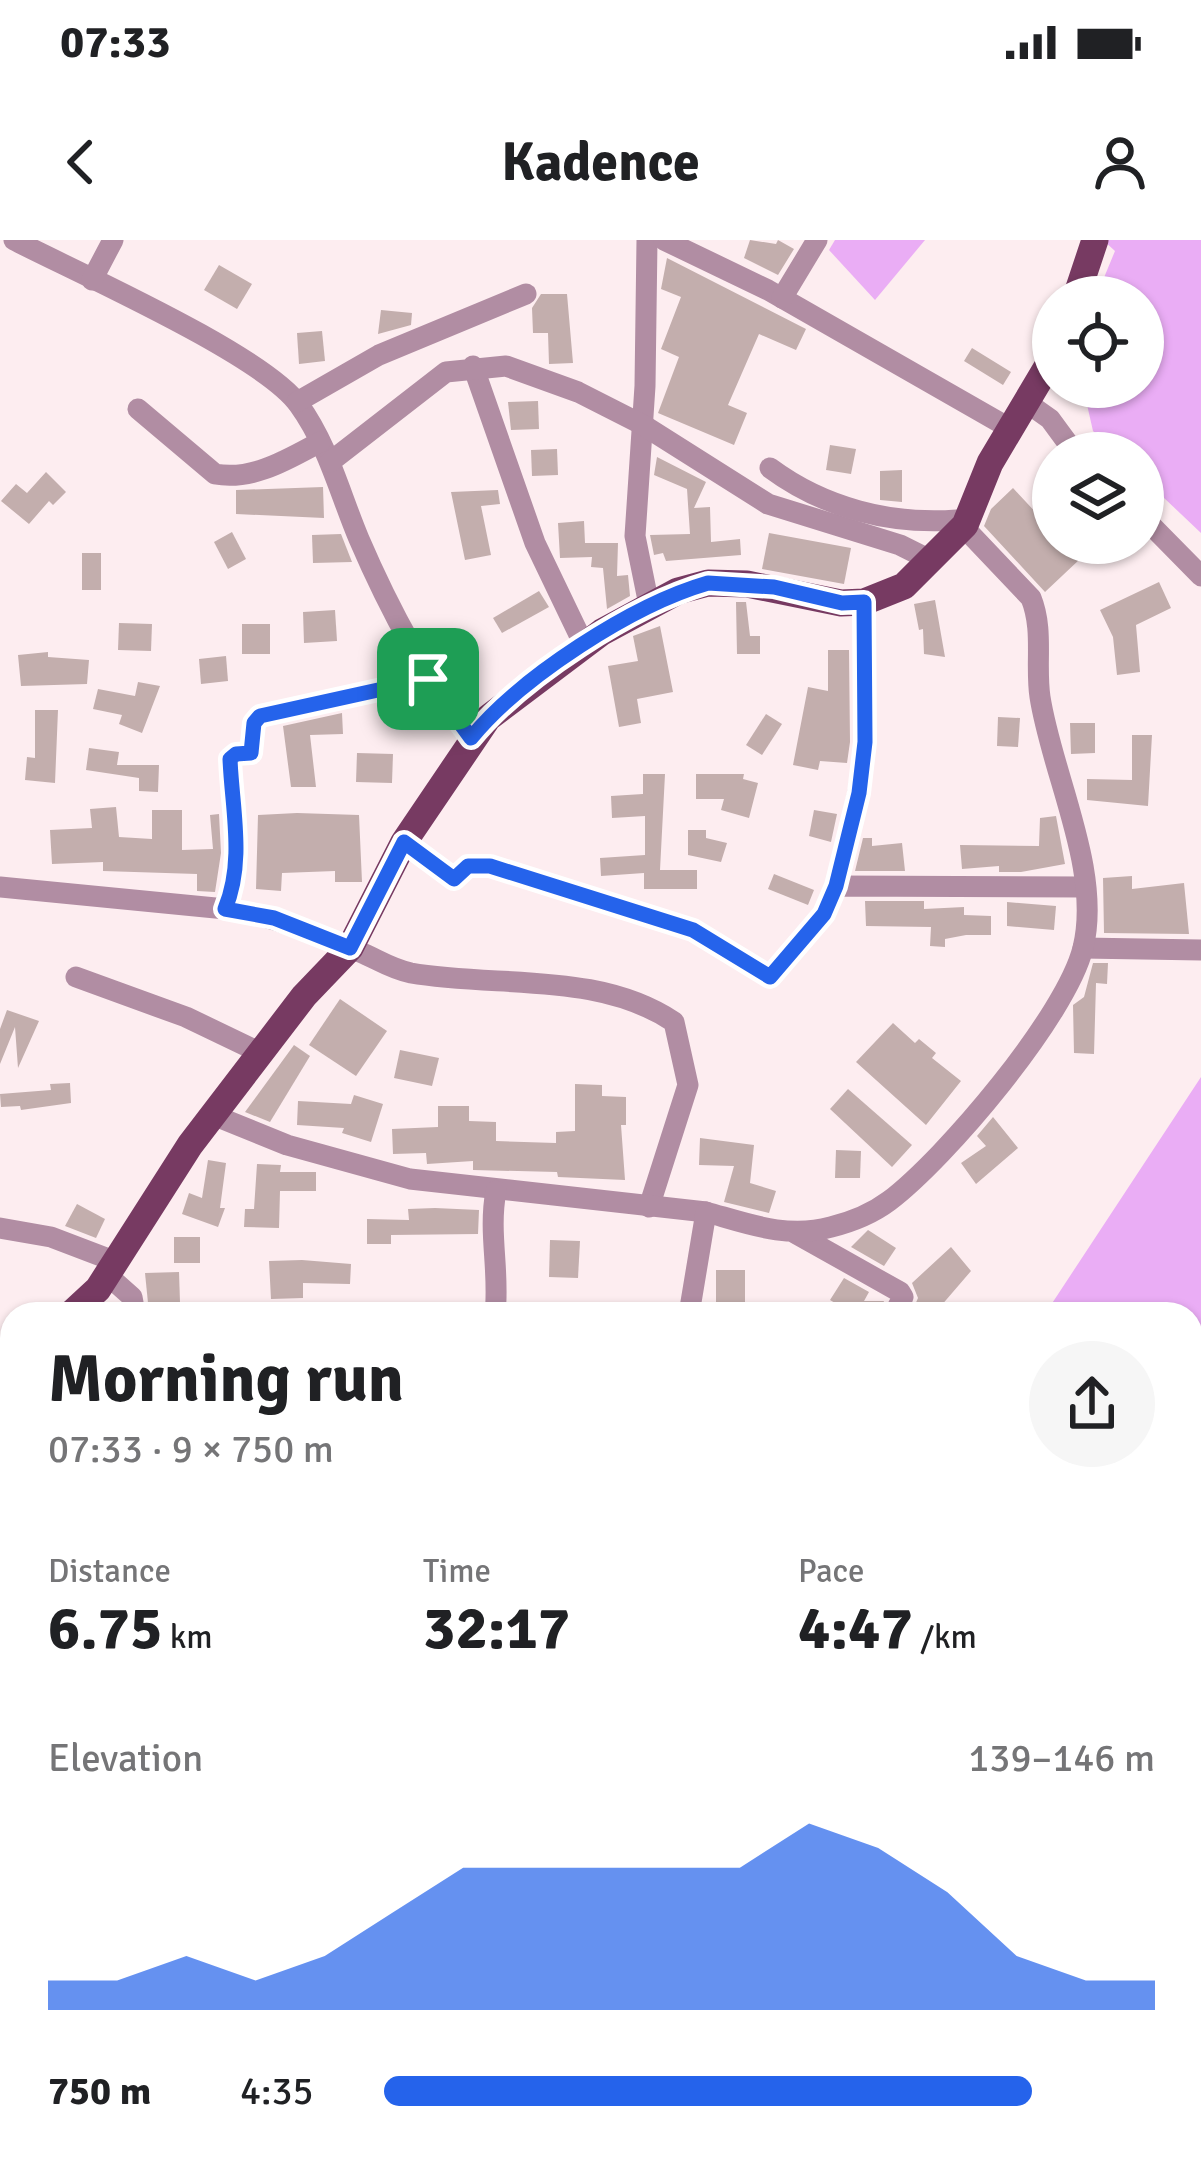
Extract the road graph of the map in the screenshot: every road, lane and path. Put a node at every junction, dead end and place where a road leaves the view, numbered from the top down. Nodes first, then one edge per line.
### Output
1 (14, 240) edge
2 (113, 240) edge
3 (647, 240) edge
4 (664, 240) edge
5 (817, 240) edge
6 (1095, 240) edge
7 (1083, 276) edge
8 (92, 280) junction
9 (526, 294) dead end
10 (782, 298) junction
11 (473, 366) junction
12 (1032, 393) edge
13 (297, 402) junction
14 (1026, 403) junction
15 (139, 409) dead end
16 (643, 425) junction
17 (1010, 429) junction
18 (1060, 432) edge
19 (325, 452) junction
20 (770, 468) dead end
21 (965, 525) junction
22 (1164, 538) edge
23 (930, 560) junction
24 (1201, 576) edge
25 (864, 602) junction
26 (649, 605) junction
27 (584, 645) junction
28 (428, 679) junction
29 (471, 738) junction
30 (404, 842) junction
31 (836, 886) junction
32 (0, 887) edge
33 (1084, 887) junction
34 (225, 909) junction
35 (350, 948) junction
36 (1083, 948) junction
37 (1201, 950) edge
38 (76, 977) dead end
39 (261, 1053) junction
40 (213, 1115) junction
41 (496, 1191) junction
42 (649, 1207) junction
43 (706, 1212) junction
44 (0, 1228) edge
45 (794, 1233) junction
46 (110, 1268) junction
47 (84, 1302) edge
48 (133, 1302) edge
49 (497, 1302) edge
50 (691, 1302) edge
51 (900, 1302) edge

1 - 8 street
2 - 8 street
3 - 16 street
4 - 10 street
5 - 10 street
6 - 7 main road
8 - 13 street
9 - 13 street
10 - 17 street
11 - 16 street
11 - 19 street
11 - 27 street
12 - 14 main road
13 - 19 street
14 - 17 main road
14 - 18 street
15 - 19 street
16 - 23 street
16 - 26 street
17 - 21 main road
19 - 28 street
20 - 21 street
21 - 23 main road
21 - 33 street
22 - 24 street
23 - 25 main road
25 - 26 main road
25 - 31 street
26 - 27 main road
27 - 29 main road
28 - 29 street
28 - 34 street
29 - 30 main road
30 - 31 street
30 - 35 main road
31 - 33 street
32 - 34 street
33 - 36 street
34 - 35 street
35 - 39 main road
35 - 42 street
36 - 37 street
36 - 45 street
38 - 39 street
39 - 40 main road
40 - 41 street
40 - 46 main road
41 - 42 street
41 - 49 street
42 - 43 street
43 - 45 street
43 - 50 street
44 - 46 street
45 - 51 street
46 - 47 main road
46 - 48 street

